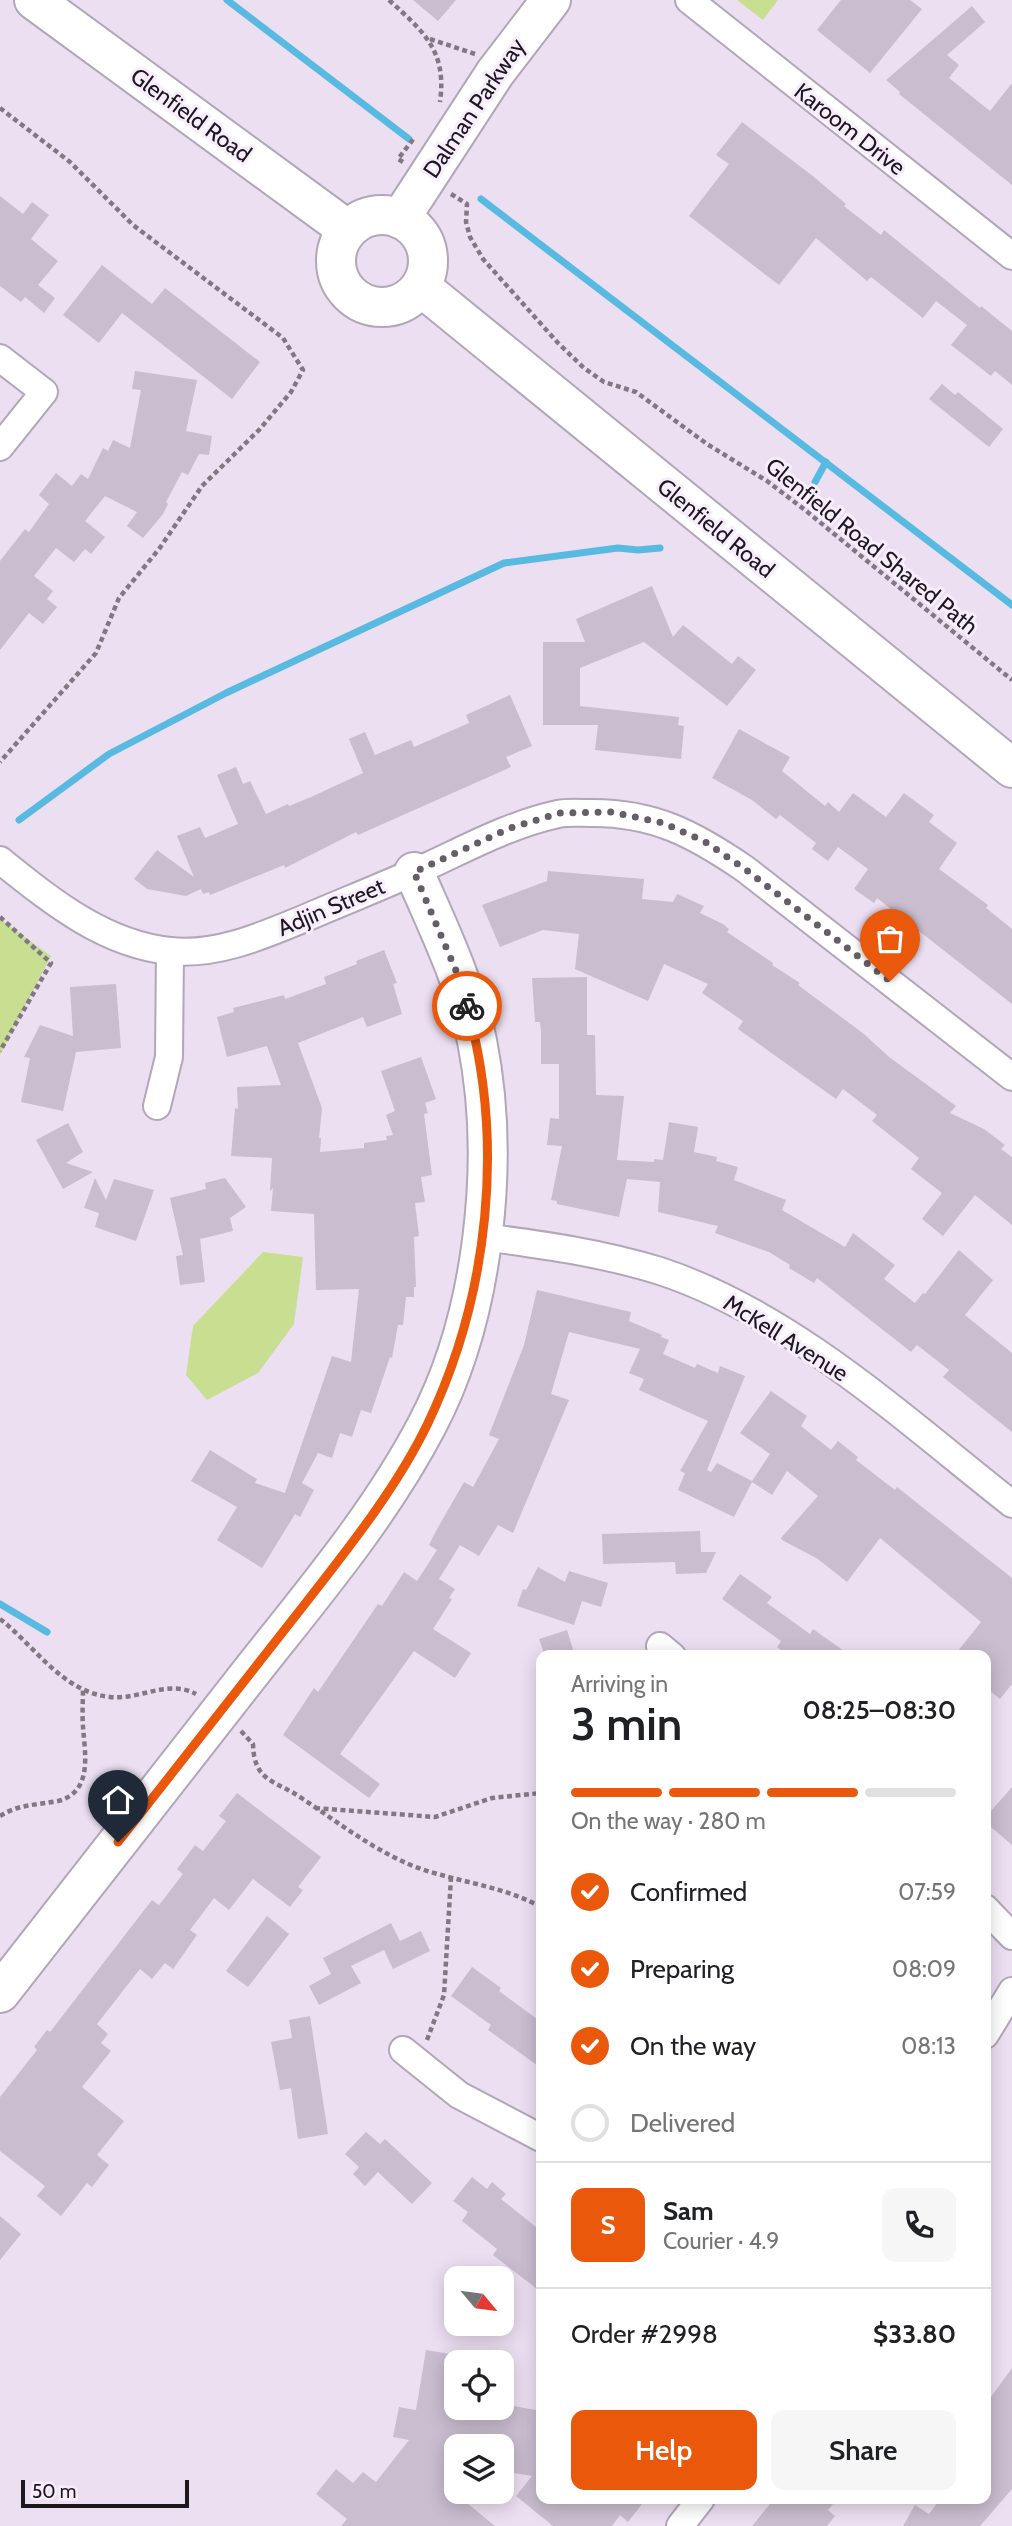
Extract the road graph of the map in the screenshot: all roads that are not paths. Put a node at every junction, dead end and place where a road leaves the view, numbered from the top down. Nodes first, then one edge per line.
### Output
1 (34, 0) edge
2 (551, 0) edge
3 (689, 0) edge
4 (400, 219) junction
5 (348, 230) junction
6 (1012, 256) edge
7 (421, 287) junction
8 (0, 358) edge
9 (0, 447) edge
10 (1012, 768) edge
11 (0, 860) edge
12 (414, 872) junction
13 (170, 951) junction
14 (1012, 1077) edge
15 (157, 1106) dead end
16 (484, 1237) junction
17 (1012, 1504) edge
18 (991, 1914) edge
19 (1012, 1936) edge
20 (1012, 1991) edge
21 (0, 1993) edge
22 (991, 2025) edge
23 (410, 2056) road end
24 (536, 2135) edge
25 (697, 2504) edge
26 (680, 2526) edge

1 - 5 street, Glenfield Road
2 - 4 street, Dalman Parkway
3 - 6 street, Karoom Drive
4 - 5 street
4 - 7 street
5 - 7 street
7 - 10 street, Glenfield Road
8 - 9 street
11 - 13 street, Adjin Street
12 - 13 street, Adjin Street
12 - 14 street, Adjin Street
12 - 16 street
13 - 15 street
16 - 17 street, McKell Avenue
16 - 21 street
18 - 19 street
20 - 22 street
23 - 24 street
25 - 26 street

